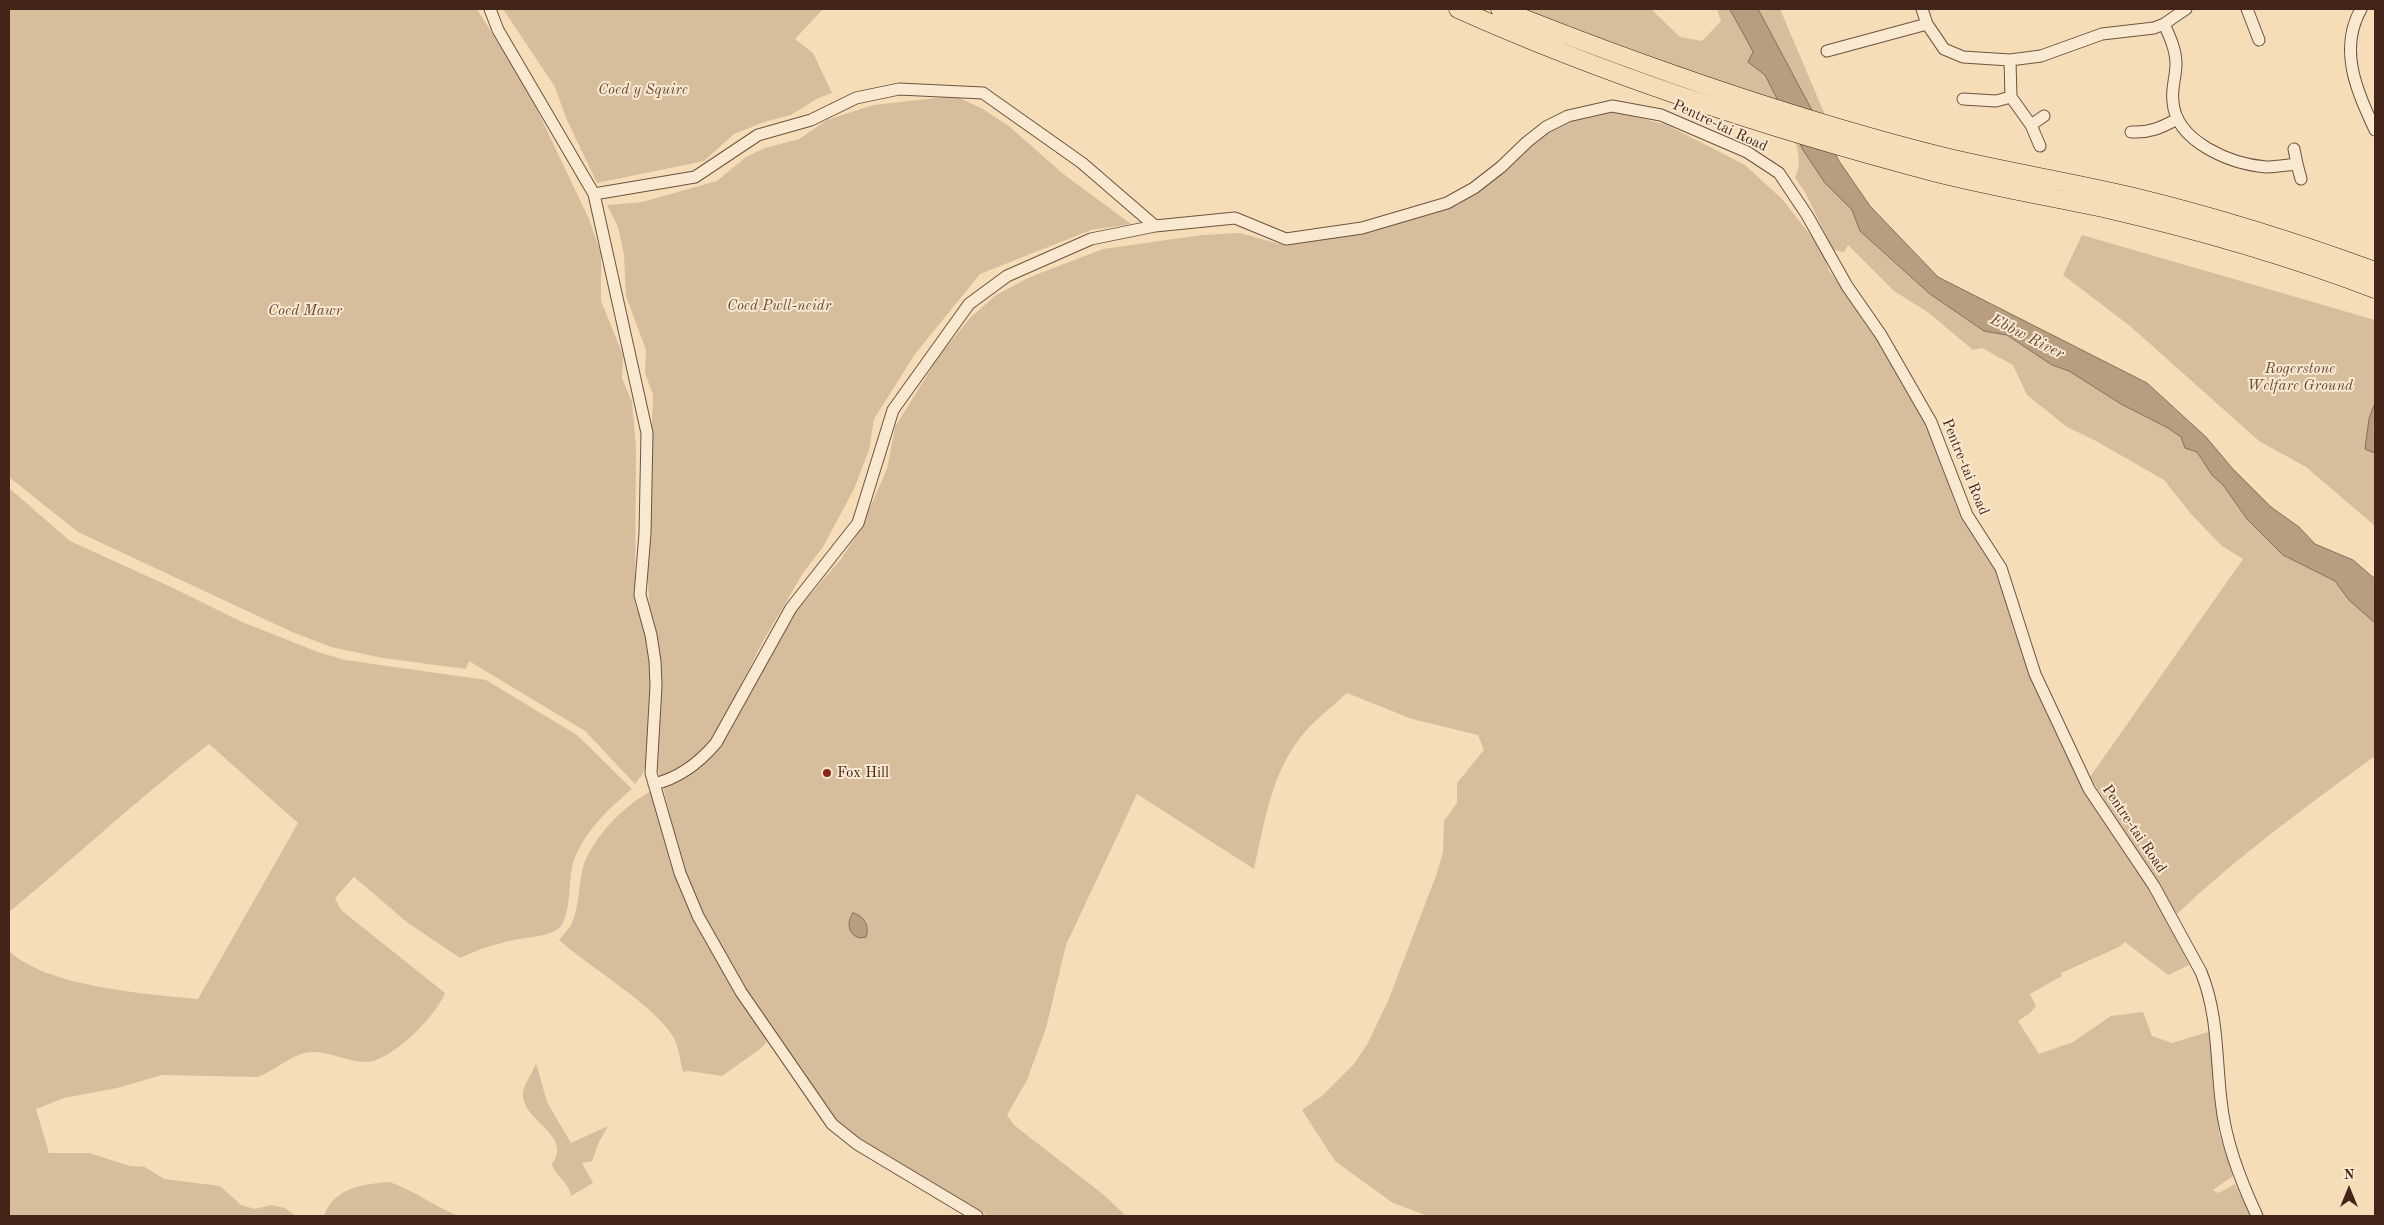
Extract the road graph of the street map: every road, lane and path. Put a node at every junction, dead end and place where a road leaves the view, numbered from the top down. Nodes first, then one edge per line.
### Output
1 (490, 9) edge
2 (1458, 9) edge
3 (1500, 9) edge
4 (1922, 9) edge
5 (2186, 9) edge
6 (2247, 9) edge
7 (2361, 9) edge
8 (1927, 24) junction
9 (2164, 24) junction
10 (2259, 40) dead end
11 (1827, 51) dead end
12 (2010, 60) junction
13 (2011, 97) junction
14 (1963, 99) dead end
15 (2372, 115) edge
16 (2044, 116) dead end
17 (2177, 119) junction
18 (2031, 125) junction
19 (2375, 130) edge
20 (2131, 132) dead end
21 (2040, 146) dead end
22 (2294, 149) dead end
23 (2297, 164) junction
24 (2301, 179) dead end
25 (594, 194) junction
26 (1155, 226) junction
27 (2375, 272) edge
28 (2375, 289) edge
29 (654, 784) junction
30 (977, 1216) edge
31 (2256, 1216) edge

1 - 25 street
2 - 28 main road
3 - 27 main road
4 - 8 street
5 - 9 street
6 - 10 street
7 - 15 street
8 - 11 street
8 - 12 street
9 - 12 street
9 - 17 street
12 - 13 street
13 - 14 street
13 - 18 street
15 - 19 street
16 - 18 street
17 - 20 street
17 - 23 street
18 - 21 street
22 - 23 street
23 - 24 street
25 - 26 street
25 - 29 street
26 - 29 street, Pentre-tai Road
26 - 31 street, Pentre-tai Road
29 - 30 street

